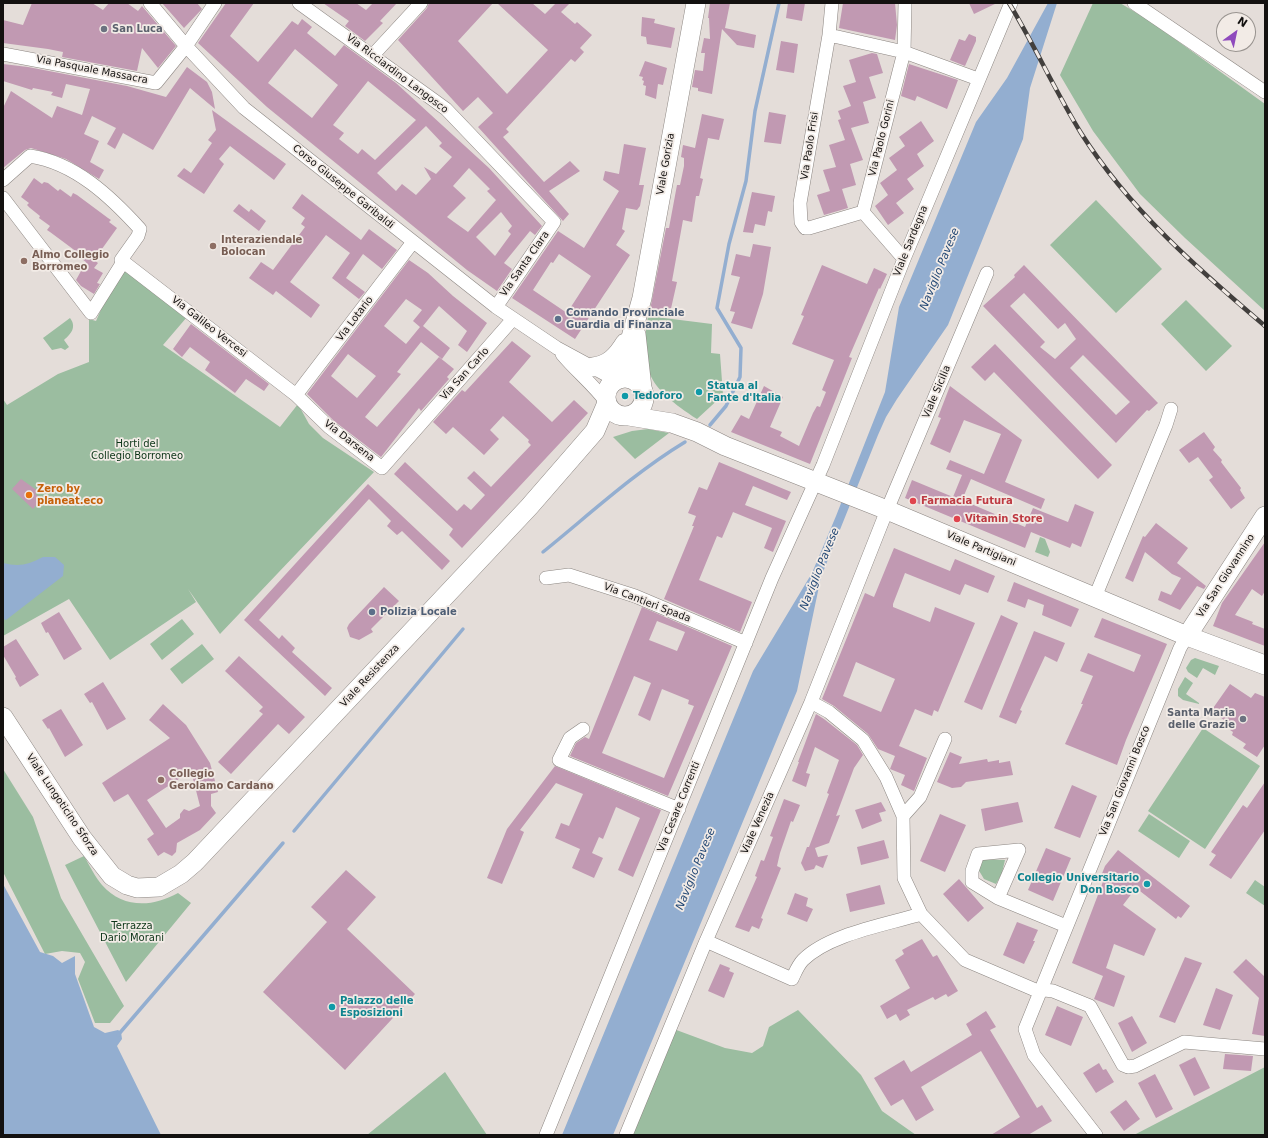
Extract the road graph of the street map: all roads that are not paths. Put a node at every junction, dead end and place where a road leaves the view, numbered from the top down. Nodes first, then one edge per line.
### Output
1 (150, 3) edge
2 (215, 3) edge
3 (299, 3) edge
4 (421, 3) edge
5 (696, 3) edge
6 (832, 3) edge
7 (905, 3) edge
8 (1011, 3) edge
9 (1134, 3) edge
10 (829, 35) junction
11 (185, 40) junction
12 (904, 52) junction
13 (3, 54) edge
14 (372, 55) junction
15 (978, 79) junction
16 (1265, 92) edge
17 (3, 180) edge
18 (3, 198) edge
19 (863, 212) junction
20 (554, 222) joint
21 (413, 242) junction
22 (904, 259) junction
23 (122, 261) junction
24 (987, 273) dead end
25 (496, 307) junction
26 (514, 319) junction
27 (636, 324) junction
28 (557, 348) junction
29 (593, 367) junction
30 (616, 380) junction
31 (643, 390) junction
32 (296, 395) junction
33 (606, 403) junction
34 (1171, 409) dead end
35 (628, 416) junction
36 (416, 429) joint
37 (595, 431) junction
38 (697, 432) junction
39 (816, 481) junction
40 (883, 508) junction
41 (1265, 516) edge
42 (546, 578) dead end
43 (1095, 597) junction
44 (1187, 636) junction
45 (746, 643) junction
46 (1265, 665) edge
47 (811, 702) junction
48 (3, 717) edge
49 (583, 728) dead end
50 (945, 739) dead end
51 (678, 809) junction
52 (903, 816) junction
53 (127, 885) joint
54 (998, 898) dead end
55 (921, 914) junction
56 (1066, 926) junction
57 (706, 941) junction
58 (1040, 992) junction
59 (1265, 1049) edge
60 (546, 1135) edge
61 (626, 1135) edge
62 (1096, 1135) edge

1 - 11 street, Corso Giuseppe Garibaldi
2 - 11 street
3 - 14 street, Via Ricciardino Langosco
4 - 14 street
5 - 27 main road, Viale Gorizia
6 - 10 street, Via Paolo Frisi
7 - 12 street, Via Paolo Gorini
8 - 15 street, Viale Sardegna
9 - 16 street
10 - 12 street
10 - 19 street, Via Paolo Frisi
11 - 13 street, Via Pasquale Massacra
11 - 21 street, Corso Giuseppe Garibaldi
12 - 15 street
12 - 19 street, Via Paolo Gorini
14 - 20 street, Via Ricciardino Langosco
15 - 22 street, Viale Sardegna
17 - 23 street
18 - 23 street
19 - 22 street
20 - 25 street, Via Santa Clara
21 - 25 street, Corso Giuseppe Garibaldi
21 - 32 street, Via Lotario
22 - 39 street, Viale Sardegna
23 - 32 street, Via Galileo Vercesi
24 - 40 street, Viale Sicilia
25 - 26 street, Corso Giuseppe Garibaldi
26 - 28 street, Corso Giuseppe Garibaldi
26 - 36 street, Via San Carlo
27 - 29 main road, Viale Gorizia
27 - 30 main road, Viale Gorizia
27 - 31 main road, Viale Gorizia
28 - 29 street, Corso Giuseppe Garibaldi
28 - 33 street, Corso Giuseppe Garibaldi
29 - 30 street, Corso Giuseppe Garibaldi
30 - 31 main road
30 - 33 main road
31 - 35 main road
31 - 38 main road, Viale Partigiani
32 - 36 street, Via Darsena
33 - 35 main road
33 - 37 main road, Viale Resistenza
34 - 43 street
35 - 37 main road, Viale Resistenza
35 - 38 main road, Viale Partigiani
37 - 53 main road, Viale Resistenza
38 - 39 main road, Viale Partigiani
39 - 40 main road, Viale Partigiani
39 - 45 street, Via Cesare Correnti
40 - 43 main road, Viale Partigiani
40 - 47 street, Viale Venezia
41 - 44 main road, Via San Giovannino
42 - 45 street, Via Cantieri Spada
43 - 44 main road, Viale Partigiani
44 - 46 main road, Viale Partigiani
44 - 56 street, Via San Giovanni Bosco
45 - 51 street, Via Cesare Correnti
47 - 52 street
47 - 57 street, Viale Venezia
48 - 53 main road, Viale Lungoticino Sforza
49 - 51 street
50 - 52 street
51 - 60 street, Via Cesare Correnti
52 - 55 street
54 - 56 street
55 - 57 street
55 - 58 street
56 - 58 street, Via San Giovanni Bosco
57 - 61 street, Viale Venezia
58 - 59 street
58 - 62 street, Via San Giovanni Bosco

